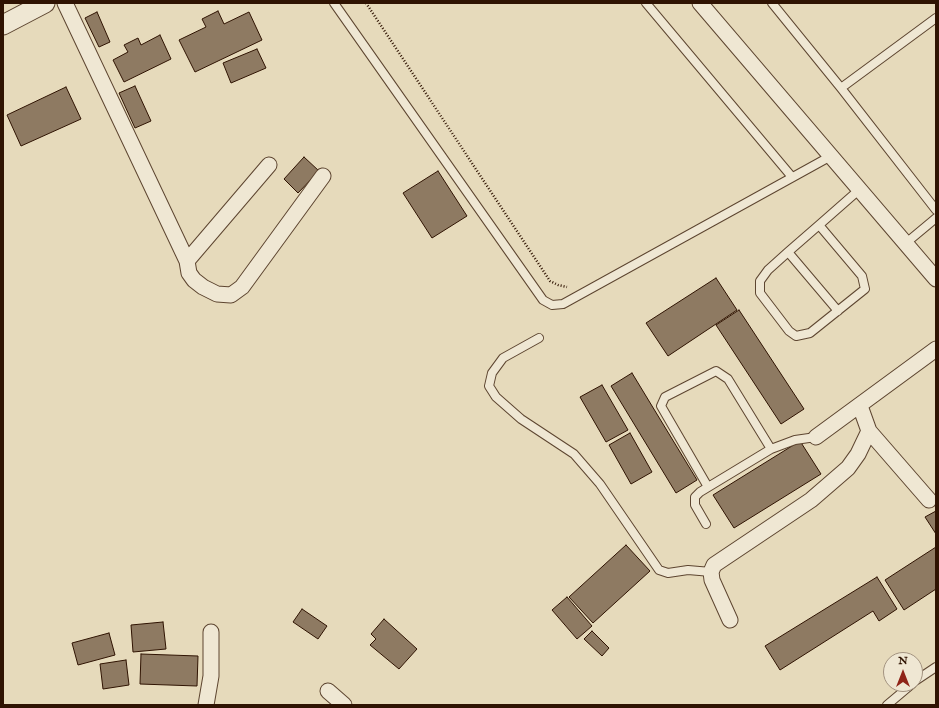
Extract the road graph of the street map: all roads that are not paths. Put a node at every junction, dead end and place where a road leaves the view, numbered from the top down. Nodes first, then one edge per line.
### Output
1 (45, 3) edge
2 (65, 3) edge
3 (334, 3) edge
4 (646, 3) edge
5 (700, 3) edge
6 (772, 3) edge
7 (936, 18) edge
8 (3, 25) edge
9 (841, 88) junction
10 (831, 156) junction
11 (269, 165) dead end
12 (324, 176) dead end
13 (792, 177) junction
14 (860, 190) junction
15 (936, 210) edge
16 (936, 218) edge
17 (819, 224) junction
18 (906, 244) junction
19 (788, 252) junction
20 (187, 261) junction
21 (936, 279) edge
22 (838, 311) junction
23 (539, 338) dead end
24 (936, 349) edge
25 (860, 406) junction
26 (869, 431) junction
27 (816, 437) joint
28 (771, 449) junction
29 (708, 487) junction
30 (929, 500) dead end
31 (706, 524) dead end
32 (711, 572) junction
33 (730, 620) dead end
34 (212, 632) dead end
35 (936, 666) edge
36 (923, 675) edge
37 (328, 691) dead end
38 (902, 692) edge
39 (206, 705) edge
40 (344, 705) edge
41 (887, 705) edge

1 - 8 street
2 - 20 street
3 - 13 lane
4 - 13 lane
5 - 10 street
6 - 9 lane
7 - 9 lane
9 - 15 lane
10 - 13 lane
10 - 14 street
11 - 20 street
12 - 20 street
14 - 17 lane
14 - 18 street
16 - 18 lane
17 - 19 lane
17 - 22 lane
18 - 21 street
19 - 22 lane
19 - 22 lane
23 - 32 lane
24 - 25 street
25 - 26 street
25 - 27 street
26 - 30 street
26 - 32 street
27 - 28 lane
28 - 29 lane
28 - 29 lane
29 - 31 lane
32 - 33 street
34 - 39 street
35 - 36 lane
37 - 40 street
38 - 41 lane

